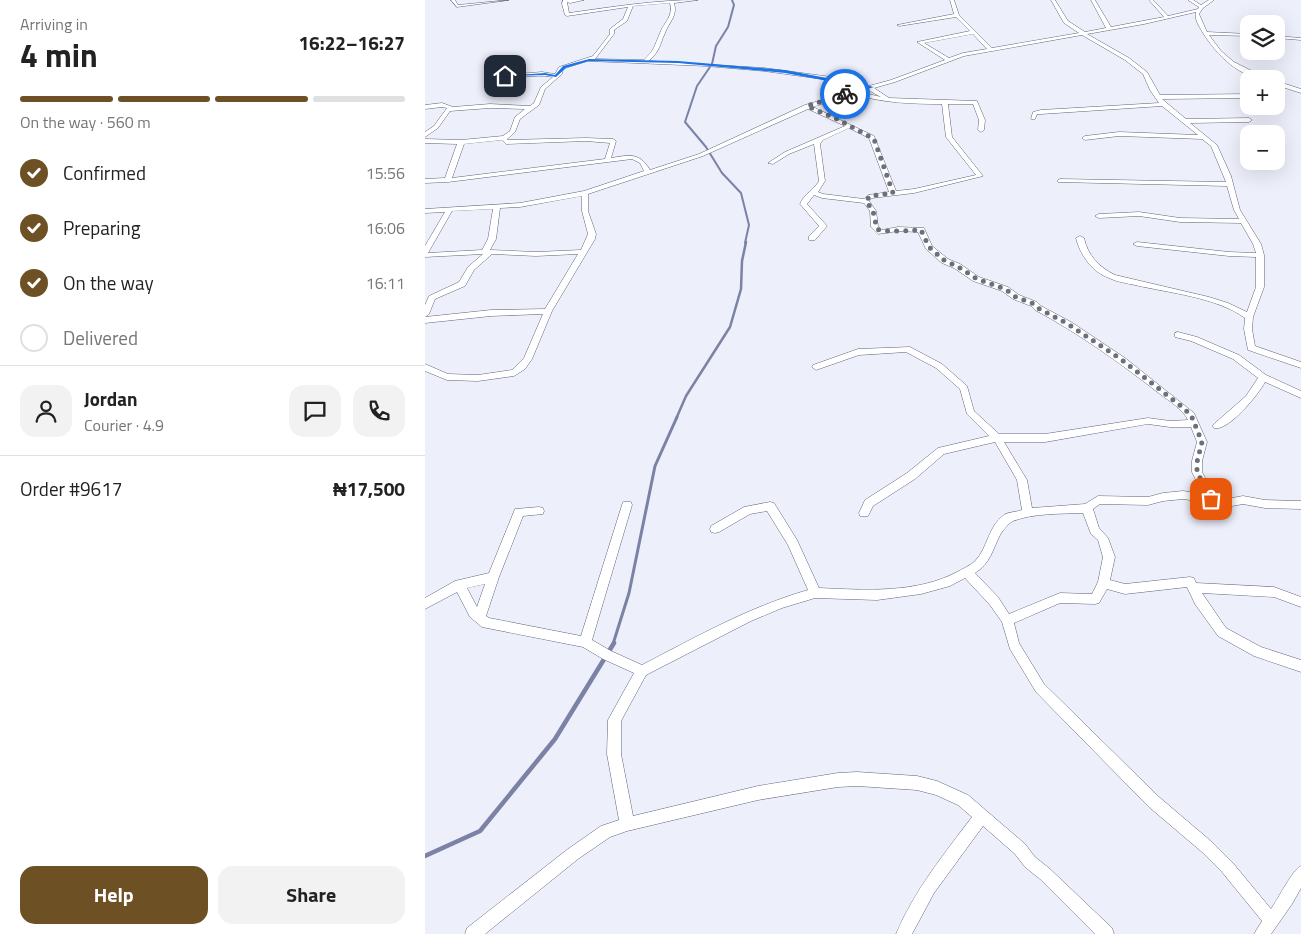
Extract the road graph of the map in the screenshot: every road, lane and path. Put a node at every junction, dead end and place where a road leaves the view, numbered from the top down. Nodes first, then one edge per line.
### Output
1 (453, 0) edge
2 (507, 0) edge
3 (565, 0) edge
4 (582, 0) edge
5 (696, 0) edge
6 (952, 0) edge
7 (1053, 0) edge
8 (1093, 0) edge
9 (1151, 0) edge
10 (1190, 0) edge
11 (1211, 0) edge
12 (671, 1) edge
13 (631, 6) junction
14 (1199, 9) junction
15 (957, 15) junction
16 (1168, 18) junction
17 (899, 25) dead end
18 (1109, 28) junction
19 (975, 32) junction
20 (1082, 33) junction
21 (1206, 33) junction
22 (1240, 35) edge
23 (1285, 38) edge
24 (1301, 39) edge
25 (990, 49) junction
26 (589, 60) junction
27 (948, 60) junction
28 (645, 62) junction
29 (499, 70) dead end
30 (1242, 70) edge
31 (556, 76) junction
32 (1301, 84) edge
33 (1285, 86) edge
34 (872, 87) junction
35 (1289, 87) junction
36 (1285, 89) edge
37 (854, 92) junction
38 (1301, 92) edge
39 (1240, 96) edge
40 (1158, 97) junction
41 (886, 98) junction
42 (945, 102) junction
43 (1163, 104) junction
44 (807, 106) junction
45 (425, 108) edge
46 (531, 108) junction
47 (449, 109) junction
48 (1033, 118) dead end
49 (1249, 120) dead end
50 (1184, 121) junction
51 (850, 126) junction
52 (981, 130) dead end
53 (425, 135) edge
54 (1204, 137) junction
55 (505, 138) junction
56 (1085, 138) dead end
57 (820, 140) junction
58 (425, 141) edge
59 (461, 142) junction
60 (608, 159) junction
61 (771, 163) dead end
62 (648, 172) junction
63 (448, 180) junction
64 (425, 181) edge
65 (1060, 182) dead end
66 (1230, 184) junction
67 (813, 192) junction
68 (585, 193) junction
69 (893, 193) junction
70 (866, 201) junction
71 (497, 208) junction
72 (450, 209) junction
73 (425, 211) edge
74 (1099, 216) dead end
75 (1242, 221) junction
76 (812, 238) dead end
77 (1079, 238) dead end
78 (1137, 244) dead end
79 (488, 252) junction
80 (583, 252) junction
81 (425, 253) edge
82 (1260, 255) junction
83 (548, 312) junction
84 (425, 314) edge
85 (1249, 316) junction
86 (425, 320) edge
87 (1178, 335) dead end
88 (1251, 348) junction
89 (1301, 365) edge
90 (1249, 366) junction
91 (425, 367) edge
92 (816, 368) dead end
93 (1263, 378) junction
94 (1301, 394) edge
95 (1195, 422) junction
96 (1217, 426) dead end
97 (997, 438) junction
98 (1211, 499) junction
99 (627, 505) dead end
100 (1301, 505) edge
101 (1087, 508) junction
102 (539, 511) dead end
103 (864, 513) dead end
104 (1028, 513) junction
105 (715, 529) dead end
106 (967, 572) junction
107 (493, 577) junction
108 (1104, 583) junction
109 (459, 585) junction
110 (1193, 588) junction
111 (815, 593) junction
112 (1301, 602) edge
113 (425, 604) edge
114 (479, 618) junction
115 (1007, 620) junction
116 (585, 642) junction
117 (1301, 666) edge
118 (642, 671) junction
119 (981, 816) junction
120 (627, 824) junction
121 (1301, 873) edge
122 (1271, 921) junction
123 (473, 934) edge
124 (904, 934) edge
125 (1106, 934) edge
126 (1262, 934) edge

1 - 2 street
3 - 4 street
3 - 13 street
5 - 12 street
6 - 15 street
7 - 20 street
8 - 18 street
9 - 16 street
10 - 14 street
11 - 14 street
12 - 13 street
12 - 28 street
13 - 26 street
14 - 16 street
14 - 21 street
15 - 17 street
15 - 19 street
16 - 18 street
18 - 20 street
19 - 25 street
19 - 27 street
20 - 25 street
20 - 40 street
21 - 22 street
21 - 30 street
23 - 24 street
25 - 27 street
26 - 28 street
26 - 31 street
27 - 34 street
28 - 34 street
29 - 31 street
31 - 46 street
32 - 35 street
33 - 35 street
34 - 37 street
34 - 41 street
35 - 36 street
35 - 38 street
37 - 41 street
37 - 44 street
39 - 40 street
40 - 43 street
41 - 42 street
42 - 52 street
42 - 69 street
43 - 48 street
43 - 50 street
44 - 51 street
44 - 62 street
45 - 47 street
46 - 47 street
46 - 55 street
47 - 53 street
49 - 50 street
50 - 54 street
51 - 57 street
51 - 69 street
54 - 56 street
54 - 66 street
55 - 59 street
55 - 60 street
57 - 61 street
57 - 67 street
58 - 59 street
59 - 63 street
60 - 62 street
60 - 63 street
62 - 68 street
63 - 64 street
65 - 66 street
66 - 75 street
67 - 70 street
67 - 76 street
68 - 71 street
68 - 80 street
69 - 70 street
70 - 95 street
71 - 72 street
71 - 79 street
72 - 73 street
72 - 81 street
74 - 75 street
75 - 82 street
77 - 85 street
78 - 82 street
79 - 80 street
79 - 81 street
79 - 84 street
80 - 83 street
82 - 85 street
83 - 86 street
83 - 91 street
85 - 88 street
87 - 90 street
88 - 89 street
88 - 90 street
90 - 93 street
92 - 97 street
93 - 94 street
93 - 96 street
95 - 97 street
95 - 98 street
97 - 103 street
97 - 104 street
98 - 100 street
98 - 101 street
99 - 116 street
101 - 104 street
101 - 108 street
102 - 107 street
104 - 106 street
105 - 111 street
106 - 111 street
106 - 115 street
107 - 109 street
107 - 114 street
108 - 110 street
108 - 115 street
109 - 113 street
109 - 114 street
110 - 112 street
110 - 117 street
111 - 118 street
114 - 116 street
115 - 122 street
116 - 118 street
118 - 120 street
119 - 120 street
119 - 124 street
119 - 125 street
120 - 123 street
121 - 122 street
122 - 126 street

